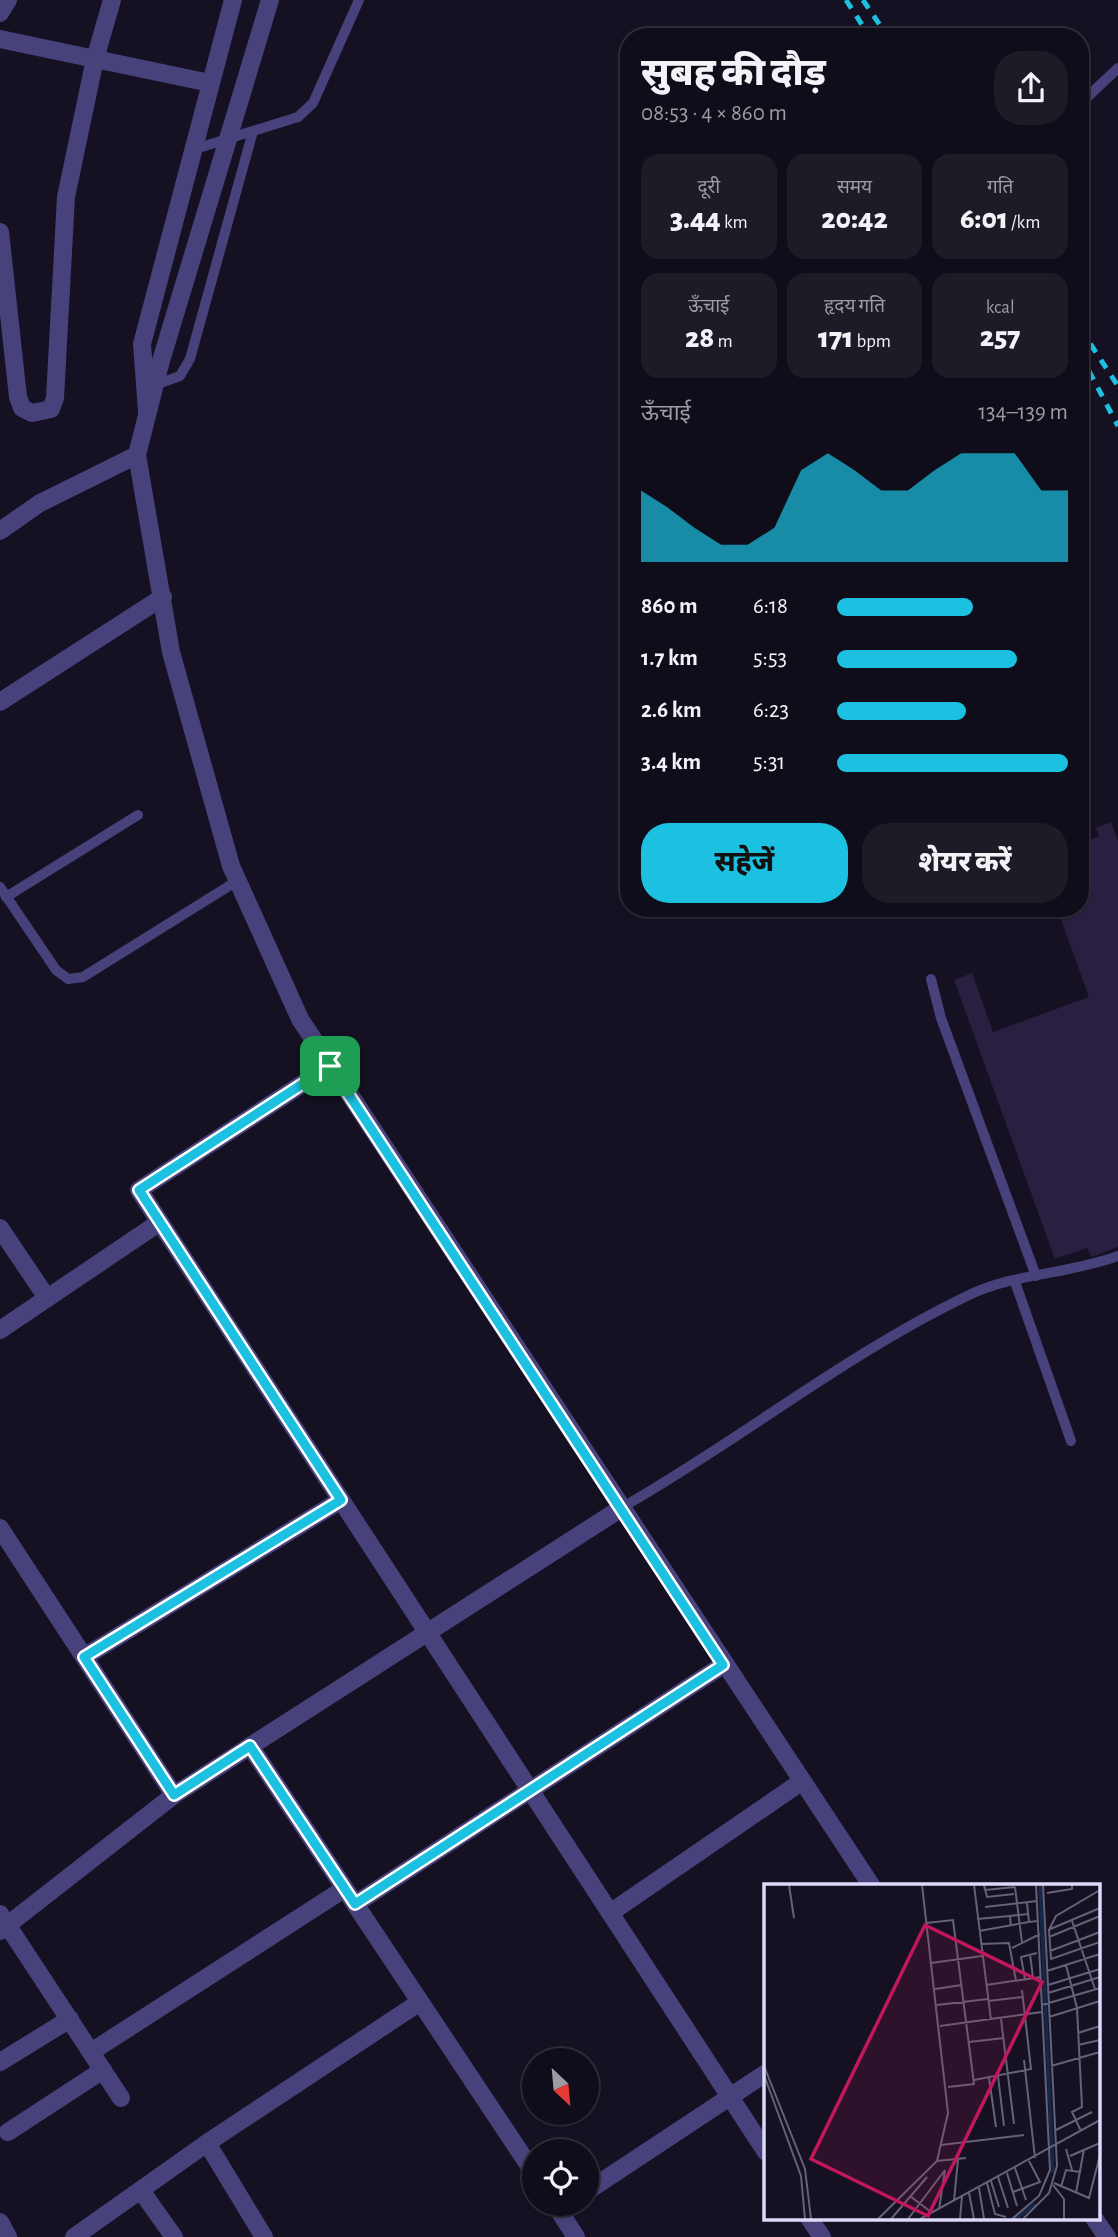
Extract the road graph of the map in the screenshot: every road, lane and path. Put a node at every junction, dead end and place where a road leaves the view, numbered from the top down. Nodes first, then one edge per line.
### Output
1 (8, 0) edge
2 (112, 0) edge
3 (233, 0) edge
4 (270, 0) edge
5 (359, 0) edge
6 (0, 13) edge
7 (0, 39) edge
8 (95, 59) junction
9 (1118, 68) edge
10 (210, 83) junction
11 (1089, 95) edge
12 (253, 131) junction
13 (192, 150) junction
14 (0, 232) edge
15 (155, 386) junction
16 (148, 412) junction
17 (137, 455) junction
18 (0, 531) edge
19 (163, 597) junction
20 (0, 702) edge
21 (138, 815) dead end
22 (237, 881) junction
23 (0, 887) edge
24 (6, 897) junction
25 (932, 979) dead end
26 (330, 1066) junction
27 (160, 1222) junction
28 (0, 1228) edge
29 (1118, 1256) edge
30 (1036, 1276) junction
31 (1015, 1282) junction
32 (47, 1298) junction
33 (0, 1329) edge
34 (1071, 1441) dead end
35 (341, 1500) junction
36 (620, 1508) junction
37 (0, 1528) edge
38 (427, 1633) junction
39 (84, 1657) junction
40 (723, 1665) junction
41 (250, 1746) junction
42 (801, 1782) junction
43 (530, 1790) junction
44 (174, 1795) junction
45 (870, 1884) edge
46 (350, 1896) junction
47 (610, 1913) junction
48 (3, 1924) edge
49 (420, 2002) junction
50 (70, 2019) junction
51 (91, 2052) junction
52 (0, 2062) edge
53 (103, 2070) junction
54 (764, 2074) edge
55 (730, 2097) junction
56 (121, 2098) dead end
57 (8, 2132) dead end
58 (207, 2143) junction
59 (764, 2149) edge
60 (522, 2155) edge
61 (599, 2183) edge
62 (142, 2192) junction
63 (565, 2216) edge
64 (810, 2220) edge
65 (1095, 2220) edge
66 (0, 2222) edge
67 (79, 2236) edge
68 (8, 2237) edge
69 (174, 2237) edge
70 (264, 2237) edge
71 (576, 2237) edge
72 (822, 2237) edge
73 (1107, 2237) edge

1 - 6 street
2 - 8 street
3 - 10 street
4 - 15 street, bridge
5 - 12 lane
7 - 8 street
8 - 10 street
8 - 14 street
9 - 11 lane
10 - 13 street
12 - 13 lane
12 - 15 lane
13 - 16 street
15 - 16 street
16 - 17 street
17 - 18 street
17 - 19 street
19 - 20 street
19 - 22 street
21 - 24 lane
22 - 24 lane
22 - 26 street
23 - 24 lane
25 - 30 lane
26 - 27 street
26 - 36 street
27 - 32 street
27 - 35 street
28 - 32 street
29 - 30 lane
30 - 31 lane
31 - 34 lane
31 - 36 lane
32 - 33 street
35 - 38 street
35 - 39 street
36 - 38 street
36 - 40 street
37 - 39 street
38 - 41 street
38 - 43 street
39 - 44 street
40 - 42 street
40 - 43 street
41 - 44 street
41 - 46 street
42 - 45 street
42 - 47 street
43 - 46 street
43 - 47 street
44 - 48 street
46 - 49 street
46 - 51 street
47 - 55 street
48 - 50 street
49 - 58 street
49 - 60 street
50 - 51 street
50 - 52 street
51 - 53 street
53 - 56 street
53 - 57 street
54 - 55 street
55 - 59 street
55 - 61 street
58 - 62 street
58 - 70 street
62 - 67 street
62 - 69 street
63 - 71 street
64 - 72 street
65 - 73 street
66 - 68 street

